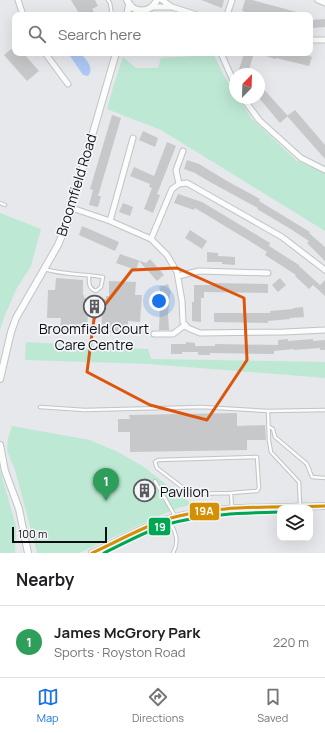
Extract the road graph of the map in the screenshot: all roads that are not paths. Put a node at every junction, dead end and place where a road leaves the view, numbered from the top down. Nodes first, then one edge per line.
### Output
1 (18, 0) edge
2 (108, 0) edge
3 (157, 0) edge
4 (162, 0) edge
5 (232, 0) edge
6 (318, 0) edge
7 (128, 2) edge
8 (325, 3) edge
9 (153, 7) junction
10 (172, 8) junction
11 (22, 12) edge
12 (112, 12) edge
13 (127, 12) edge
14 (139, 12) edge
15 (143, 12) edge
16 (186, 12) edge
17 (228, 12) edge
18 (313, 40) edge
19 (325, 40) edge
20 (47, 56) edge
21 (115, 56) edge
22 (222, 56) edge
23 (229, 71) edge
24 (68, 84) dead end
25 (247, 104) edge
26 (134, 138) dead end
27 (183, 152) dead end
28 (325, 170) edge
29 (179, 184) junction
30 (0, 203) edge
31 (5, 205) dead end
32 (72, 208) junction
33 (110, 221) junction
34 (151, 239) junction
35 (44, 269) junction
36 (325, 270) edge
37 (268, 273) dead end
38 (89, 275) junction
39 (178, 276) junction
40 (185, 325) junction
41 (325, 330) edge
42 (154, 334) dead end
43 (0, 379) edge
44 (40, 408) dead end
45 (325, 410) edge
46 (268, 411) junction
47 (268, 426) junction
48 (0, 445) edge
49 (325, 478) edge
50 (156, 480) dead end
51 (231, 493) junction
52 (300, 505) edge
53 (313, 506) edge
54 (325, 506) edge
55 (277, 508) edge
56 (232, 509) junction
57 (172, 518) junction
58 (28, 553) edge
59 (92, 553) edge
60 (172, 553) edge

1 - 11 street
2 - 12 lane
3 - 9 street
4 - 10 street
5 - 17 street
6 - 8 street
7 - 13 street
7 - 14 street
9 - 10 street
9 - 15 street
10 - 16 street
18 - 19 street
20 - 24 street
21 - 32 street, Broomfield Road
22 - 23 street
25 - 28 street
26 - 33 street
27 - 29 street
29 - 34 street
29 - 36 street
30 - 31 lane
32 - 33 street
32 - 35 street, Broomfield Road
33 - 34 street
34 - 39 street
35 - 38 lane
35 - 43 street, Broomfield Road
37 - 39 street
38 - 38 lane
39 - 40 street
40 - 41 street
40 - 42 street
44 - 46 lane
45 - 46 lane
46 - 47 lane
47 - 49 lane
47 - 52 lane
48 - 58 street
50 - 57 lane
51 - 51 lane
51 - 56 lane
53 - 54 street
55 - 56 street
56 - 57 street
57 - 59 street
57 - 60 lane

